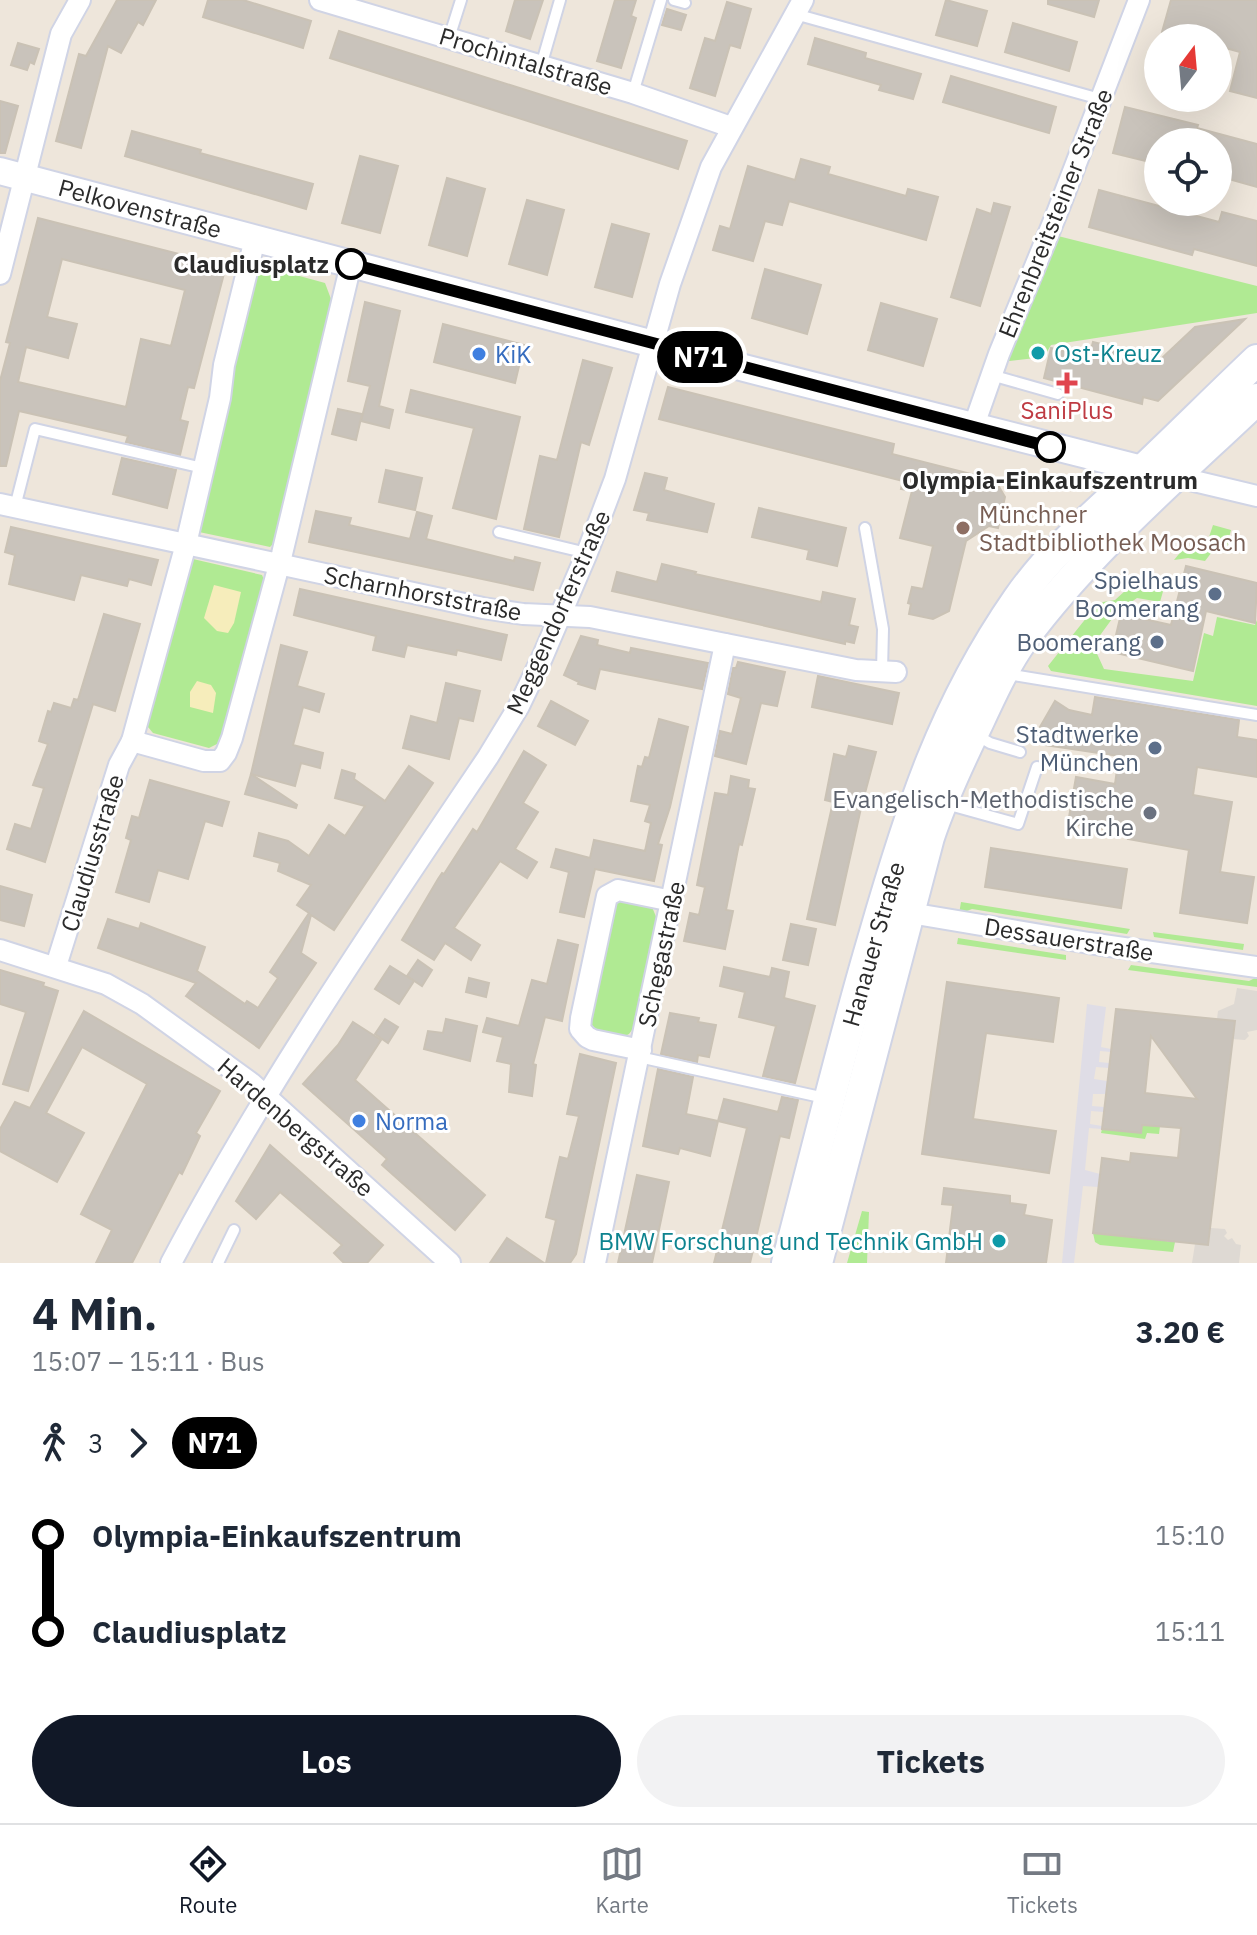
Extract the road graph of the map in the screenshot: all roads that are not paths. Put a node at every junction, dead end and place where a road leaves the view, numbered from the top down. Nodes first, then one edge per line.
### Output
1 (80, 0) edge
2 (320, 0) edge
3 (461, 0) edge
4 (560, 0) edge
5 (661, 0) edge
6 (1139, 0) edge
7 (356, 5) edge
8 (799, 7) edge
9 (449, 38) junction
10 (541, 66) junction
11 (633, 93) junction
12 (1100, 99) junction
13 (731, 127) junction
14 (12, 174) edge
15 (255, 239) junction
16 (351, 264) junction
17 (0, 274) edge
18 (653, 344) junction
19 (1257, 360) edge
20 (991, 375) junction
21 (1058, 394) dead end
22 (1257, 399) edge
23 (973, 428) junction
24 (203, 468) junction
25 (1143, 469) junction
26 (1173, 476) junction
27 (1257, 496) edge
28 (8, 506) edge
29 (865, 528) dead end
30 (499, 532) dead end
31 (186, 544) junction
32 (587, 553) junction
33 (279, 564) junction
34 (561, 615) junction
35 (725, 644) junction
36 (889, 672) joint
37 (1002, 673) junction
38 (1257, 715) edge
39 (973, 733) junction
40 (132, 741) junction
41 (1020, 752) dead end
42 (1037, 767) dead end
43 (940, 802) junction
44 (672, 901) junction
45 (895, 910) junction
46 (0, 950) edge
47 (56, 966) junction
48 (1257, 967) edge
49 (640, 1054) junction
50 (265, 1096) junction
51 (830, 1099) junction
52 (234, 1230) dead end
53 (171, 1263) edge
54 (218, 1263) edge
55 (450, 1263) edge
56 (595, 1263) edge
57 (787, 1263) edge
58 (817, 1263) edge

1 - 14 street
2 - 7 street, Prochintalstraße
3 - 9 lane
4 - 10 lane
5 - 11 lane
6 - 12 street, Ehrenbreitsteiner Straße
7 - 9 street, Prochintalstraße
8 - 12 lane
8 - 13 street, Meggendorferstraße
9 - 10 street, Prochintalstraße
10 - 11 street, Prochintalstraße
11 - 13 street, Prochintalstraße
12 - 20 street, Ehrenbreitsteiner Straße
13 - 18 street, Meggendorferstraße
14 - 15 street, Pelkovenstraße
14 - 17 street
15 - 16 street, Pelkovenstraße
15 - 24 street
16 - 18 street, Pelkovenstraße
16 - 33 street
18 - 23 street, Pelkovenstraße
18 - 32 street, Meggendorferstraße
19 - 25 main road, Hanauer Straße
20 - 21 lane
20 - 23 street, Ehrenbreitsteiner Straße
22 - 26 main road, Hanauer Straße
23 - 25 street, Pelkovenstraße
24 - 28 lane
24 - 31 street
25 - 26 street, Pelkovenstraße
25 - 45 main road, Hanauer Straße
26 - 27 street, Pelkovenstraße
26 - 37 main road, Hanauer Straße
28 - 31 street, Scharnhorststraße
29 - 36 lane
30 - 32 lane
31 - 33 street, Scharnhorststraße
31 - 40 street
32 - 34 street, Meggendorferstraße
33 - 34 street, Scharnhorststraße
33 - 40 street
34 - 35 street, Scharnhorststraße
34 - 50 street, Meggendorferstraße
35 - 36 street, Scharnhorststraße
35 - 44 street, Schegastraße
37 - 38 lane
37 - 39 main road, Hanauer Straße
39 - 41 lane
39 - 43 main road, Hanauer Straße
40 - 47 street, Claudiusstraße
42 - 43 lane
43 - 45 main road, Hanauer Straße
44 - 49 street, Schegastraße
44 - 49 street
45 - 48 street, Dessauerstraße
45 - 51 main road, Hanauer Straße
45 - 58 main road, Hanauer Straße
46 - 47 street, Hardenbergstraße
47 - 50 street, Hardenbergstraße
49 - 51 lane
49 - 56 street, Schegastraße
50 - 53 street, Meggendorferstraße
50 - 55 street, Hardenbergstraße
51 - 57 main road, Hanauer Straße
52 - 54 lane

